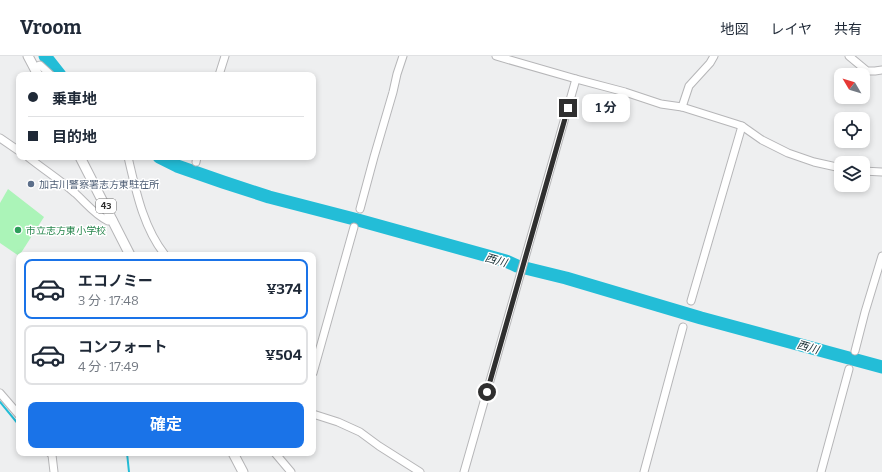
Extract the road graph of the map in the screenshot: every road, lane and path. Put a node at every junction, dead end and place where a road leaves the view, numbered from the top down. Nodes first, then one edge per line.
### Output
1 (28, 56) edge
2 (225, 56) edge
3 (403, 56) edge
4 (496, 56) edge
5 (714, 56) edge
6 (849, 56) edge
7 (522, 60) edge
8 (882, 70) edge
9 (36, 71) edge
10 (48, 72) edge
11 (220, 72) edge
12 (576, 79) junction
13 (682, 107) junction
14 (742, 126) junction
15 (0, 138) edge
16 (16, 149) edge
17 (32, 160) edge
18 (82, 160) edge
19 (129, 160) edge
20 (834, 166) edge
21 (870, 172) edge
22 (882, 172) edge
23 (360, 209) dead end
24 (113, 220) junction
25 (354, 227) dead end
26 (129, 252) edge
27 (162, 252) edge
28 (882, 256) edge
29 (691, 302) dead end
30 (683, 327) dead end
31 (855, 351) dead end
32 (316, 361) edge
33 (849, 370) dead end
34 (0, 393) edge
35 (16, 412) edge
36 (316, 415) edge
37 (52, 456) edge
38 (235, 456) edge
39 (278, 456) edge
40 (54, 472) edge
41 (243, 472) edge
42 (291, 472) edge
43 (420, 472) edge
44 (464, 472) edge
45 (644, 472) edge
46 (821, 472) edge

1 - 9 main road
2 - 11 street
3 - 23 street
4 - 7 street
5 - 13 street
6 - 8 street
7 - 12 street
9 - 10 street
12 - 13 street
12 - 44 street
13 - 14 street
14 - 20 street
14 - 29 street
15 - 16 street
17 - 24 street
18 - 24 main road, 43
19 - 27 street
21 - 22 street
24 - 26 main road, 43
25 - 32 street
28 - 31 street
30 - 45 street
33 - 46 street
34 - 35 street
36 - 43 street
37 - 40 street
38 - 41 main road
39 - 42 street

